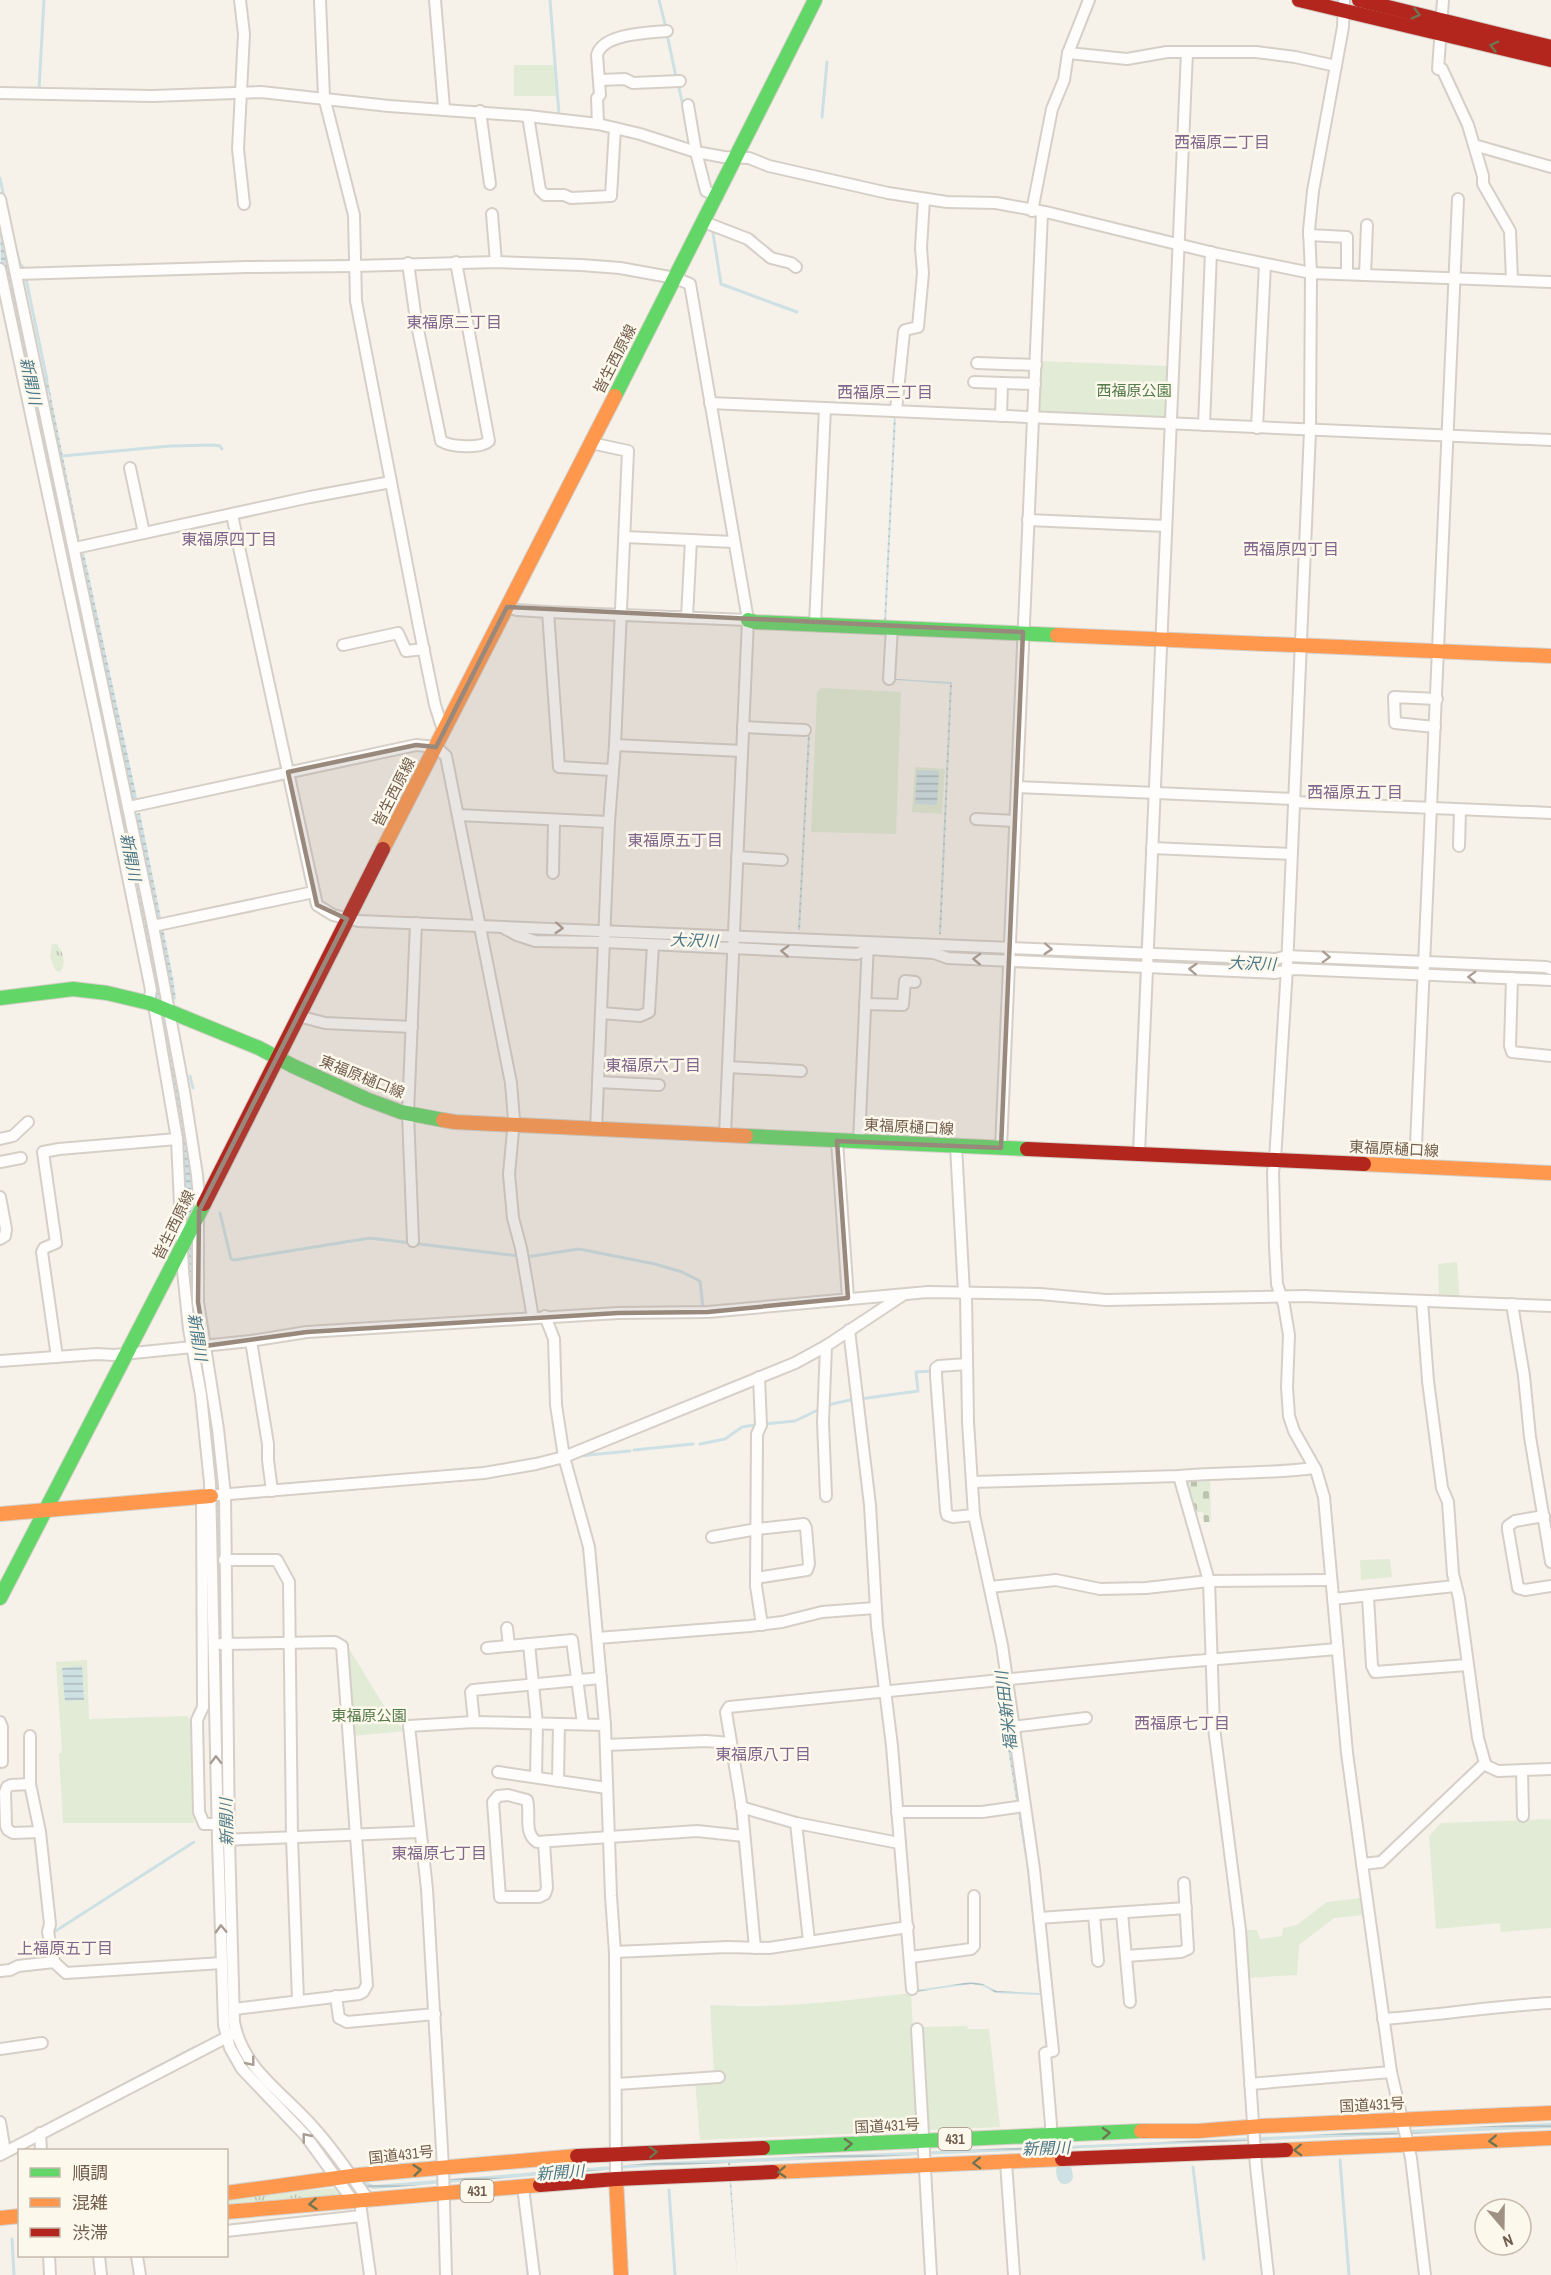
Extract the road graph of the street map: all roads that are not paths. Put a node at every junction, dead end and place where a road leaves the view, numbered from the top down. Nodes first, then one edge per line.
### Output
1 (240, 0) edge
2 (320, 0) edge
3 (435, 0) edge
4 (815, 0) edge
5 (1089, 0) edge
6 (1299, 0) edge
7 (1359, 0) edge
8 (1443, 0) edge
9 (1345, 5) edge
10 (1440, 26) junction
11 (667, 32) dead end
12 (1551, 49) edge
13 (1187, 52) junction
14 (1068, 53) junction
15 (1336, 66) junction
16 (599, 80) junction
17 (680, 81) dead end
18 (242, 92) junction
19 (0, 93) edge
20 (324, 97) junction
21 (688, 105) dead end
22 (444, 108) junction
23 (480, 111) junction
24 (528, 116) junction
25 (598, 124) junction
26 (615, 128) junction
27 (1474, 145) junction
28 (696, 152) junction
29 (737, 158) junction
30 (1551, 167) edge
31 (490, 184) dead end
32 (717, 196) junction
33 (0, 199) edge
34 (924, 199) junction
35 (1458, 199) dead end
36 (244, 204) dead end
37 (1037, 212) junction
38 (492, 214) dead end
39 (704, 222) junction
40 (1367, 225) dead end
41 (1309, 235) junction
42 (1179, 243) junction
43 (1211, 252) junction
44 (456, 262) junction
45 (496, 262) junction
46 (408, 263) junction
47 (1265, 264) junction
48 (355, 266) junction
49 (796, 267) dead end
50 (1311, 273) junction
51 (1347, 274) junction
52 (1365, 275) junction
53 (9, 276) edge
54 (675, 278) junction
55 (1455, 278) junction
56 (1512, 280) junction
57 (1551, 282) edge
58 (977, 363) dead end
59 (1036, 365) junction
60 (974, 382) dead end
61 (1002, 383) junction
62 (1035, 384) junction
63 (710, 403) junction
64 (825, 408) junction
65 (896, 410) junction
66 (1001, 416) junction
67 (1033, 418) junction
68 (1170, 423) junction
69 (1204, 425) junction
70 (1257, 428) junction
71 (1310, 431) junction
72 (1448, 436) junction
73 (1551, 440) edge
74 (591, 443) junction
75 (130, 468) dead end
76 (391, 482) junction
77 (232, 514) junction
78 (1028, 520) junction
79 (1166, 526) junction
80 (144, 533) junction
81 (625, 537) junction
82 (691, 540) junction
83 (734, 542) junction
84 (75, 548) junction
85 (507, 607) junction
86 (548, 612) junction
87 (621, 614) junction
88 (687, 617) junction
89 (748, 620) junction
90 (815, 624) junction
91 (892, 627) junction
92 (1023, 632) junction
93 (1161, 641) junction
94 (342, 645) dead end
95 (1301, 646) junction
96 (424, 649) junction
97 (1439, 652) junction
98 (1551, 656) edge
99 (889, 679) dead end
100 (1437, 699) junction
101 (743, 727) junction
102 (1435, 727) junction
103 (443, 730) junction
104 (805, 730) dead end
105 (615, 745) junction
106 (436, 747) junction
107 (742, 751) junction
108 (612, 770) junction
109 (288, 772) junction
110 (1017, 787) junction
111 (1153, 793) junction
112 (1294, 800) junction
113 (129, 807) junction
114 (1431, 809) junction
115 (1460, 810) junction
116 (1551, 813) edge
117 (458, 815) junction
118 (976, 819) dead end
119 (554, 820) junction
120 (1015, 820) junction
121 (609, 822) junction
122 (1459, 846) dead end
123 (1152, 848) junction
124 (1292, 855) junction
125 (737, 857) junction
126 (782, 860) dead end
127 (553, 873) dead end
128 (314, 892) junction
129 (347, 919) junction
130 (416, 923) junction
131 (158, 925) junction
132 (480, 926) junction
133 (604, 936) junction
134 (733, 936) junction
135 (653, 945) junction
136 (868, 946) junction
137 (732, 948) junction
138 (1010, 948) junction
139 (1147, 960) junction
140 (1009, 961) junction
141 (1424, 961) junction
142 (1287, 964) junction
143 (1551, 969) edge
144 (1424, 974) junction
145 (1512, 978) junction
146 (1551, 980) edge
147 (915, 982) dead end
148 (0, 998) edge
149 (865, 1004) junction
150 (157, 1006) junction
151 (601, 1013) junction
152 (298, 1016) junction
153 (412, 1027) junction
154 (1551, 1056) edge
155 (278, 1058) junction
156 (728, 1067) junction
157 (801, 1071) dead end
158 (598, 1082) junction
159 (659, 1085) dead end
160 (408, 1113) junction
161 (28, 1122) dead end
162 (513, 1125) junction
163 (596, 1130) junction
164 (725, 1134) junction
165 (177, 1138) junction
166 (0, 1139) edge
167 (837, 1141) junction
168 (859, 1141) junction
169 (956, 1146) junction
170 (1001, 1148) junction
171 (1139, 1153) junction
172 (21, 1158) dead end
173 (1275, 1160) junction
174 (0, 1162) edge
175 (1415, 1167) junction
176 (1551, 1173) edge
177 (0, 1197) edge
178 (198, 1213) junction
179 (0, 1239) edge
180 (413, 1241) dead end
181 (184, 1243) junction
182 (965, 1293) junction
183 (906, 1294) junction
184 (1280, 1297) junction
185 (848, 1298) junction
186 (1422, 1301) junction
187 (1512, 1304) junction
188 (1551, 1306) edge
189 (539, 1317) junction
190 (849, 1330) junction
191 (250, 1341) junction
192 (199, 1346) junction
193 (826, 1346) junction
194 (126, 1353) junction
195 (57, 1357) junction
196 (0, 1361) edge
197 (967, 1364) junction
198 (759, 1377) junction
199 (564, 1457) junction
200 (1315, 1468) junction
201 (1179, 1476) junction
202 (972, 1482) junction
203 (272, 1491) junction
204 (225, 1495) junction
205 (206, 1496) junction
206 (826, 1496) dead end
207 (45, 1509) junction
208 (0, 1514) edge
209 (971, 1515) junction
210 (1544, 1516) junction
211 (757, 1529) junction
212 (712, 1538) dead end
213 (224, 1560) junction
214 (1551, 1562) edge
215 (756, 1578) junction
216 (1331, 1580) junction
217 (1209, 1581) junction
218 (1455, 1586) junction
219 (1551, 1586) edge
220 (990, 1587) junction
221 (1368, 1597) junction
222 (0, 1598) edge
223 (1333, 1599) junction
224 (875, 1608) junction
225 (762, 1625) junction
226 (507, 1628) dead end
227 (598, 1638) junction
228 (290, 1642) junction
229 (220, 1644) junction
230 (529, 1644) junction
231 (509, 1646) junction
232 (487, 1648) dead end
233 (1337, 1649) junction
234 (1212, 1659) junction
235 (1467, 1665) junction
236 (601, 1678) junction
237 (577, 1680) junction
238 (1003, 1680) junction
239 (533, 1684) junction
240 (886, 1691) junction
241 (1086, 1718) dead end
242 (0, 1722) edge
243 (474, 1722) junction
244 (537, 1724) junction
245 (559, 1724) junction
246 (583, 1724) junction
247 (605, 1725) junction
248 (1012, 1727) junction
249 (30, 1736) dead end
250 (731, 1743) junction
251 (606, 1745) junction
252 (2, 1762) dead end
253 (1485, 1765) junction
254 (1551, 1769) edge
255 (1522, 1770) junction
256 (498, 1772) dead end
257 (536, 1777) junction
258 (558, 1780) junction
259 (30, 1784) junction
260 (607, 1788) junction
261 (741, 1807) junction
262 (1021, 1807) junction
263 (897, 1812) junction
264 (1523, 1816) dead end
265 (796, 1823) junction
266 (217, 1824) junction
267 (40, 1832) junction
268 (419, 1833) junction
269 (356, 1835) junction
270 (609, 1836) junction
271 (744, 1836) junction
272 (292, 1838) junction
273 (223, 1840) junction
274 (544, 1842) junction
275 (899, 1843) junction
276 (1362, 1864) junction
277 (1184, 1883) dead end
278 (974, 1896) dead end
279 (1186, 1908) junction
280 (1122, 1913) junction
281 (1094, 1914) junction
282 (1039, 1918) junction
283 (908, 1927) junction
284 (809, 1941) junction
285 (755, 1948) junction
286 (615, 1952) junction
287 (1126, 1956) junction
288 (911, 1957) junction
289 (1098, 1961) dead end
290 (54, 1962) junction
291 (222, 1963) junction
292 (0, 1971) edge
293 (912, 1989) dead end
294 (336, 1996) junction
295 (298, 2000) junction
296 (1130, 2002) dead end
297 (1551, 2003) edge
298 (234, 2009) junction
299 (435, 2014) junction
300 (1383, 2019) junction
301 (917, 2029) dead end
302 (231, 2035) junction
303 (42, 2043) dead end
304 (0, 2049) edge
305 (1391, 2072) junction
306 (719, 2077) dead end
307 (617, 2084) junction
308 (1250, 2084) junction
309 (285, 2105) junction
310 (1551, 2113) edge
311 (0, 2122) edge
312 (1402, 2122) junction
313 (1254, 2129) junction
314 (40, 2133) junction
315 (1051, 2138) junction
316 (1551, 2138) edge
317 (922, 2142) junction
318 (1407, 2142) junction
319 (41, 2149) edge
320 (1255, 2149) junction
321 (2, 2154) edge
322 (616, 2157) junction
323 (1051, 2158) junction
324 (1006, 2162) junction
325 (923, 2164) junction
326 (443, 2168) junction
327 (616, 2176) junction
328 (354, 2187) junction
329 (523, 2187) junction
330 (444, 2192) junction
331 (228, 2193) edge
332 (228, 2212) edge
333 (18, 2216) edge
334 (361, 2216) junction
335 (0, 2218) edge
336 (18, 2229) edge
337 (0, 2231) edge
338 (228, 2231) edge
339 (49, 2257) edge
340 (99, 2257) edge
341 (137, 2257) edge
342 (50, 2275) edge
343 (101, 2275) edge
344 (140, 2275) edge
345 (370, 2275) edge
346 (446, 2275) edge
347 (534, 2275) edge
348 (621, 2275) edge
349 (931, 2275) edge
350 (1014, 2275) edge
351 (1269, 2275) edge
352 (1425, 2275) edge

1 - 18 street
2 - 20 street
3 - 22 street
4 - 29 main road, 皆生西原線
5 - 14 street
6 - 9 main road
7 -> 10 main road
8 - 10 street
9 - 10 main road
9 - 15 street
10 - 12 main road
10 - 27 street
11 - 16 street
13 - 14 street
13 - 15 street
13 - 42 street
14 - 37 street
15 - 41 street
16 - 17 street
16 - 25 street
18 - 19 street
18 - 20 street
18 - 36 street
20 - 22 street
20 - 48 street
21 - 28 street
22 - 23 street
23 - 24 street
23 - 31 street
24 - 25 street
24 - 26 street
25 - 26 street
26 - 28 street
27 - 30 street
27 - 56 street
28 - 29 street
28 - 32 street
29 - 32 main road, 皆生西原線
29 - 34 street
32 - 39 main road, 皆生西原線
33 - 53 street
34 - 37 street
34 - 65 street
35 - 55 street
37 - 42 street
37 - 59 street
38 - 45 street
39 - 49 street
39 - 54 main road, 皆生西原線
40 - 52 street
41 - 50 street
41 - 51 street
42 - 43 street
42 - 68 street
43 - 47 street
43 - 69 street
44 - 45 street
44 - 46 street
44 - 46 street
45 - 54 street
46 - 48 street
47 - 50 street
47 - 70 street
48 - 53 street
48 - 76 street
50 - 51 street
50 - 71 street
51 - 52 street
52 - 55 street
53 - 84 street
53 - 150 street
54 - 63 street
54 - 74 main road, 皆生西原線
55 - 56 street
55 - 72 street
56 - 57 street
58 - 59 street
59 - 62 street
60 - 61 street
61 - 62 street
61 - 66 street
62 - 67 street
63 - 64 street
63 - 83 street
64 - 65 street
64 - 90 street
65 - 66 street
66 - 67 street
67 - 68 street
67 - 78 street
68 - 69 street
68 - 79 street
69 - 70 street
70 - 71 street
71 - 72 street
71 - 95 street
72 - 73 street
72 - 97 street
74 - 81 street
74 - 85 main road, 皆生西原線
75 - 80 street
76 - 77 street
76 - 96 street
77 - 80 street
77 - 109 street
78 - 79 street
78 - 92 street
79 - 93 street
80 - 84 street
81 - 82 street
81 - 87 street
82 - 83 street
82 - 88 street
83 - 89 street
84 - 113 street
85 - 86 street
85 - 103 main road, 皆生西原線
86 - 87 street
86 - 108 street
87 - 88 street
87 - 105 street
88 - 89 street
89 - 90 main road
89 - 101 street
90 - 91 main road
91 - 92 main road
91 - 99 street
92 - 93 main road
92 - 110 street
93 - 95 main road
93 - 111 street
94 - 96 street
95 - 97 main road
95 - 112 street
96 - 103 street
97 - 98 main road
97 - 100 street
100 - 102 street
100 - 102 street
101 - 104 street
101 - 107 street
102 - 114 street
103 - 106 main road, 皆生西原線
105 - 107 street
105 - 108 street
106 - 109 street
106 - 117 street
106 - 129 main road, 皆生西原線
107 - 125 street
108 - 121 street
109 - 113 street
109 - 128 street
110 - 111 street
110 - 120 street
111 - 112 street
111 - 123 street
112 - 114 street
112 - 124 street
113 - 131 street
114 - 115 street
114 - 141 street
115 - 116 street
115 - 122 street
117 - 119 street
117 - 132 street
118 - 120 street
119 - 121 street
119 - 127 street
120 - 138 street
121 - 133 street
123 - 124 street
123 - 139 street
124 - 142 street
125 - 126 street
125 - 134 street
128 - 129 street
128 - 131 street
129 - 130 street
129 - 152 main road, 皆生西原線
130 - 132 street
130 - 153 street
131 - 150 street
132 - 133 street
132 - 162 street
133 - 134 street
133 - 135 street
133 - 151 street
134 - 136 street
134 - 137 street
135 - 137 street
135 - 151 street
136 -> 137 street
136 - 138 street
140 -> 136 street
136 - 149 street
137 - 156 street
138 -> 139 street
138 - 140 street
139 - 140 street
139 - 142 street
139 - 171 street
140 - 170 street
142 -> 141 street
141 - 143 street
141 - 144 street
142 - 144 street
142 - 173 street
145 -> 144 street
144 - 175 street
145 - 146 street
145 - 154 street
147 - 149 street
148 - 150 main road, 東福原樋口線
149 - 168 street
150 - 155 main road, 東福原樋口線
150 - 165 street
150 - 178 street
151 - 158 street
152 - 153 street
152 - 155 main road, 皆生西原線
153 - 160 street
155 - 160 main road, 東福原樋口線
155 - 178 main road, 皆生西原線
156 - 157 street
156 - 164 street
158 - 159 street
158 - 163 street
160 - 162 main road, 東福原樋口線
160 - 180 street
161 - 166 street
162 - 163 main road, 東福原樋口線
162 - 189 street
163 - 164 main road, 東福原樋口線
164 - 167 main road, 東福原樋口線
165 - 181 street
165 - 195 street
167 - 168 main road, 東福原樋口線
167 - 185 street
168 - 169 main road, 東福原樋口線
169 - 170 main road, 東福原樋口線
169 - 182 street
170 - 171 main road, 東福原樋口線
171 - 173 main road, 東福原樋口線
172 - 174 street
173 - 175 main road, 東福原樋口線
173 - 184 street
175 - 176 main road, 東福原樋口線
177 - 179 street
178 - 181 main road, 皆生西原線
178 - 192 street
181 - 192 street
181 - 194 main road, 皆生西原線
182 - 183 street
182 - 184 street
182 - 197 street
183 - 185 street
183 - 190 street
184 - 186 street
184 - 200 street
185 - 189 street
186 - 187 street
186 - 218 street
187 - 188 street
187 - 210 street
189 - 191 street
189 - 199 street
190 - 193 street
190 - 224 street
191 - 192 street
191 - 203 street
192 - 194 street
192 - 204 street
192 - 205 street
193 - 198 street
193 - 206 street
194 - 195 street
194 - 207 main road, 皆生西原線
195 - 196 street
197 - 202 street
197 - 209 street
198 - 199 street
198 - 211 street
199 - 203 street
199 - 227 street
200 - 201 street
200 - 216 street
201 - 202 street
201 - 217 street
202 - 209 street
203 - 204 street
204 - 205 street
204 - 213 street
205 - 207 main road
205 - 229 street
205 - 266 street
207 - 208 main road
207 - 222 main road, 皆生西原線
209 - 220 street
210 - 214 street
210 - 219 street
211 - 212 street
211 - 215 street
211 - 215 street
213 - 228 street
213 - 229 street
215 - 225 street
216 - 217 street
216 - 223 street
217 - 220 street
217 - 234 street
218 - 221 street
218 - 235 street
220 - 238 street
221 - 223 street
221 - 235 street
223 - 233 street
224 - 225 street
224 - 240 street
225 - 227 street
226 - 231 street
227 - 236 street
228 - 229 street
228 - 269 street
228 - 272 street
266 -> 229 street
229 - 273 street
230 - 231 street
230 - 237 street
230 - 239 street
231 - 232 street
233 - 234 street
233 - 276 street
234 - 238 street
234 - 308 street
235 - 253 street
236 - 237 street
236 - 247 street
237 - 239 street
237 - 246 street
238 - 240 street
238 - 248 street
239 - 243 street
239 - 244 street
240 - 250 street
240 - 263 street
241 - 248 street
242 - 252 street
243 - 244 street
243 - 268 street
244 - 245 street
244 - 257 street
245 - 246 street
245 - 258 street
246 - 247 street
247 - 251 street
248 - 262 street
249 - 259 street
250 - 251 street
250 - 261 street
251 - 260 street
253 - 255 street
253 - 276 street
254 - 255 street
255 - 264 street
256 - 257 street
257 - 258 street
258 - 260 street
259 - 267 street
259 - 267 street
260 - 270 street
261 - 265 street
261 - 271 street
262 - 263 street
262 - 282 street
263 - 275 street
265 - 275 street
265 - 284 street
266 - 273 street
267 - 290 street
268 - 269 street
268 - 299 street
269 - 272 street
269 - 294 street
270 - 271 street
270 - 274 street
270 - 286 street
271 - 285 street
272 - 273 street
272 - 295 street
291 -> 273 street
273 - 298 street
274 - 274 street
275 - 283 street
276 - 300 street
277 - 279 street
278 - 288 street
279 - 280 street
279 - 287 street
280 - 281 street
280 - 287 street
281 - 282 street
281 - 289 street
282 - 315 street
283 - 284 street
283 - 288 street
284 - 285 street
285 - 286 street
286 - 307 street
287 - 296 street
288 - 293 street
290 - 291 street
290 - 292 street
291 - 302 street
294 - 295 street
294 - 299 street
295 - 298 street
297 - 300 street
298 - 302 street
299 - 326 street
300 - 305 street
301 - 317 street
302 - 309 street
302 - 314 street
303 - 304 street
305 - 308 street
305 - 312 street
306 - 307 street
307 - 322 street
308 - 313 street
328 -> 309 street
309 - 328 street
310 - 312 main road, 国道431号 / 431
311 - 321 street
312 - 313 main road, 国道431号 / 431
312 - 318 street
315 -> 313 main road, 国道431号 / 431
313 - 320 street
314 - 319 street
314 - 321 street
315 - 317 main road, 国道431号 / 431
315 - 323 street
316 -> 318 main road, 国道431号 / 431
322 -> 317 main road, 国道431号 / 431
317 - 325 street
318 -> 320 main road, 国道431号 / 431
318 - 352 street
320 - 323 main road, 国道431号 / 431
320 - 351 street
322 - 326 main road, 国道431号 / 431
322 - 327 street
323 - 324 main road, 国道431号 / 431
324 -> 325 main road, 国道431号 / 431
324 - 350 street
325 -> 327 main road, 国道431号 / 431
325 - 349 street
328 -> 326 main road, 国道431号 / 431
326 - 330 street
327 - 329 main road, 国道431号 / 431
327 - 348 main road
328 - 330 main road, 国道431号 / 431
328 - 331 main road, 国道431号 / 431
328 -> 332 main road, 国道431号 / 431
328 - 334 street
329 - 330 main road, 国道431号 / 431
329 - 347 street
330 - 346 street
333 - 335 main road
334 - 338 street
334 - 345 street
336 - 337 main road
339 - 342 street
340 - 343 street
341 - 344 street

